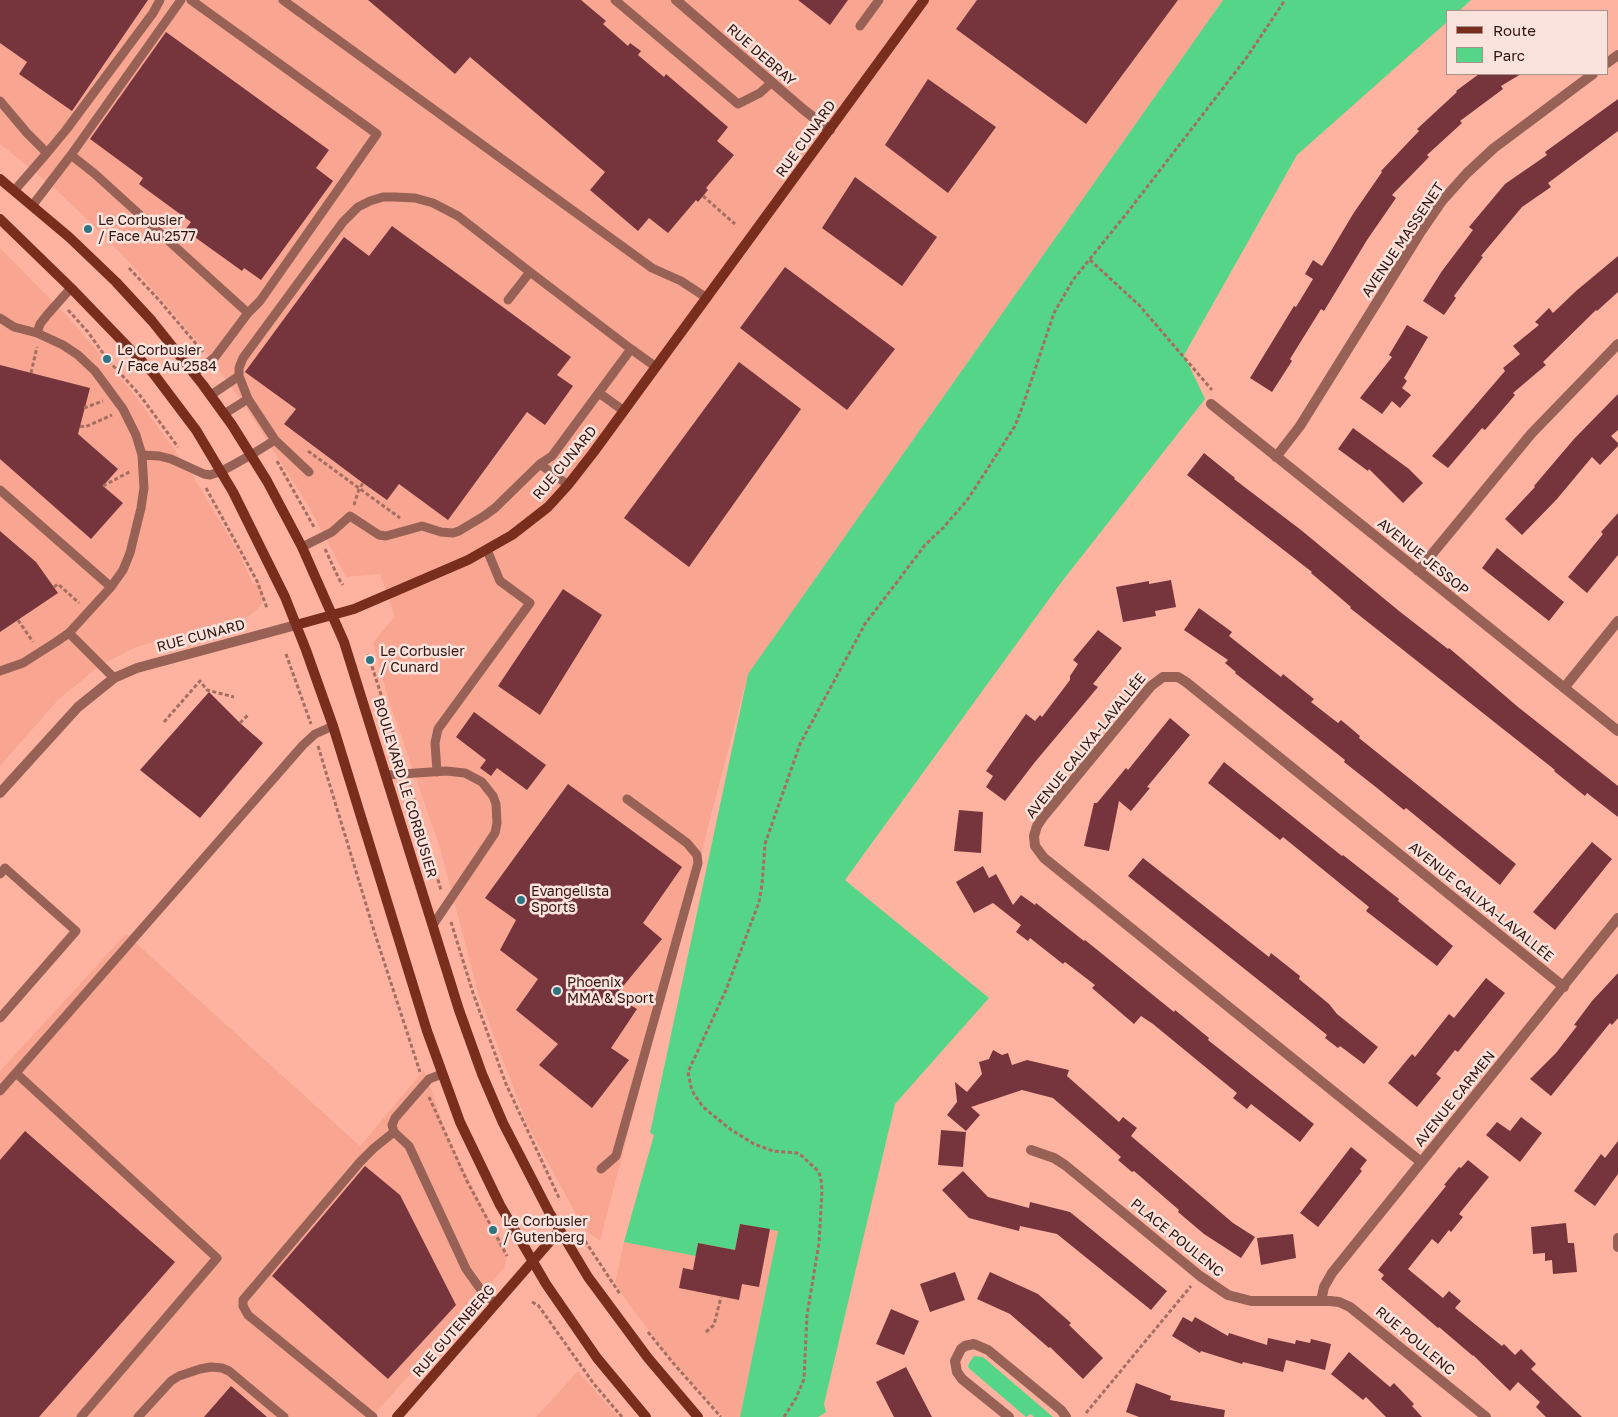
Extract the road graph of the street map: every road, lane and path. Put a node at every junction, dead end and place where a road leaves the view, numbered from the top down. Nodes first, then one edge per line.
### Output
1 (160, 0) edge
2 (181, 0) edge
3 (192, 0) edge
4 (283, 0) edge
5 (615, 0) edge
6 (676, 0) edge
7 (879, 0) edge
8 (924, 0) edge
9 (1286, 0) edge
10 (860, 26) dead end
11 (1592, 75) edge
12 (772, 82) junction
13 (0, 101) edge
14 (830, 130) junction
15 (47, 152) junction
16 (71, 155) junction
17 (0, 179) edge
18 (14, 191) junction
19 (703, 196) dead end
20 (32, 206) junction
21 (0, 219) edge
22 (735, 224) dead end
23 (1090, 260) junction
24 (129, 268) dead end
25 (530, 272) junction
26 (71, 288) junction
27 (707, 298) junction
28 (508, 300) dead end
29 (248, 313) junction
30 (0, 318) edge
31 (37, 333) junction
32 (38, 344) dead end
33 (1618, 344) edge
34 (631, 349) junction
35 (210, 362) junction
36 (656, 367) junction
37 (31, 373) dead end
38 (195, 373) junction
39 (239, 376) junction
40 (1212, 390) dead end
41 (599, 393) junction
42 (211, 395) junction
43 (248, 399) junction
44 (99, 402) dead end
45 (1212, 404) dead end
46 (84, 408) dead end
47 (624, 411) junction
48 (224, 414) junction
49 (103, 418) dead end
50 (80, 426) dead end
51 (271, 443) junction
52 (307, 450) dead end
53 (142, 455) junction
54 (251, 455) junction
55 (1276, 457) junction
56 (540, 464) junction
57 (131, 470) dead end
58 (222, 471) junction
59 (309, 472) dead end
60 (364, 483) dead end
61 (568, 485) junction
62 (103, 486) dead end
63 (0, 490) edge
64 (359, 490) junction
65 (385, 508) dead end
66 (320, 539) junction
67 (302, 546) junction
68 (487, 550) junction
69 (1418, 571) junction
70 (343, 585) dead end
71 (54, 587) dead end
72 (111, 587) junction
73 (82, 606) dead end
74 (333, 615) junction
75 (18, 620) dead end
76 (1618, 621) edge
77 (296, 625) junction
78 (27, 633) dead end
79 (68, 633) junction
80 (286, 654) dead end
81 (368, 654) dead end
82 (0, 671) edge
83 (114, 678) junction
84 (1564, 688) junction
85 (234, 697) dead end
86 (249, 714) dead end
87 (164, 722) dead end
88 (240, 723) dead end
89 (333, 726) junction
90 (1618, 731) edge
91 (315, 734) junction
92 (436, 772) junction
93 (406, 774) junction
94 (387, 775) junction
95 (0, 793) edge
96 (626, 799) dead end
97 (0, 874) edge
98 (446, 905) junction
99 (1618, 918) edge
100 (433, 925) junction
101 (1564, 987) junction
102 (0, 1018) edge
103 (16, 1073) junction
104 (442, 1074) junction
105 (424, 1084) junction
106 (0, 1091) edge
107 (394, 1132) junction
108 (1031, 1150) dead end
109 (1421, 1162) junction
110 (600, 1169) dead end
111 (560, 1200) dead end
112 (559, 1231) junction
113 (1618, 1238) edge
114 (584, 1241) dead end
115 (1618, 1247) edge
116 (507, 1256) dead end
117 (532, 1262) junction
118 (1190, 1287) dead end
119 (620, 1295) dead end
120 (722, 1296) dead end
121 (1321, 1301) junction
122 (532, 1302) dead end
123 (496, 1304) junction
124 (646, 1329) dead end
125 (706, 1332) dead end
126 (1086, 1412) dead end
127 (81, 1417) edge
128 (138, 1417) edge
129 (284, 1417) edge
130 (373, 1417) edge
131 (397, 1417) edge
132 (622, 1417) edge
133 (646, 1417) edge
134 (698, 1417) edge
135 (721, 1417) edge
136 (784, 1417) edge
137 (1009, 1417) edge
138 (1066, 1417) edge
139 (1486, 1417) edge

1 - 15 lane
2 - 16 lane
3 - 29 lane
4 - 27 lane
5 - 12 lane
6 - 12 street, RUE DEBRAY
7 - 10 lane
8 - 14 street, RUE CUNARD
9 - 23 path
11 - 55 street, AVENUE MASSENET
12 - 14 street, RUE DEBRAY
13 - 15 lane
14 - 27 street, RUE CUNARD
15 - 18 lane
16 - 20 lane
16 - 29 lane
17 - 18 street, BOULEVARD LE CORBUSIER
18 - 20 street, BOULEVARD LE CORBUSIER
19 - 22 path
20 - 38 street, BOULEVARD LE CORBUSIER
21 - 26 street
23 - 40 path
23 - 136 path
24 - 35 path
25 - 28 lane
25 - 34 lane
25 - 39 lane
26 - 31 lane
26 - 58 street
27 - 36 street, RUE CUNARD
29 - 35 lane
30 - 31 lane
31 - 53 lane
32 - 37 path
33 - 69 street
34 - 36 lane
34 - 41 lane
35 - 38 lane
36 - 47 street, RUE CUNARD
38 - 42 street, BOULEVARD LE CORBUSIER
39 - 42 lane
39 - 43 lane
41 - 47 lane
41 - 56 lane
42 - 48 street, BOULEVARD LE CORBUSIER
43 - 48 lane
43 - 51 lane
44 - 46 path
45 - 55 street, AVENUE JESSOP
47 - 61 street, RUE CUNARD
48 - 54 street, BOULEVARD LE CORBUSIER
49 - 50 path
51 - 54 lane
51 - 59 lane
51 - 66 path
52 - 64 path
53 - 58 lane
53 - 72 lane
54 - 58 lane
54 - 67 street, BOULEVARD LE CORBUSIER
55 - 69 street, AVENUE JESSOP
56 - 61 lane
56 - 66 lane
57 - 62 path
58 - 77 street
60 - 64 path
61 - 68 street, RUE CUNARD
63 - 72 lane
64 - 65 path
66 - 67 lane
66 - 70 path
67 - 74 street, BOULEVARD LE CORBUSIER
68 - 74 street, RUE CUNARD
68 - 92 lane
69 - 84 street, AVENUE JESSOP
71 - 73 path
72 - 79 lane
74 - 77 street, RUE CUNARD
74 - 94 street, BOULEVARD LE CORBUSIER
75 - 78 path
76 - 84 street
77 - 83 street, RUE CUNARD
77 - 89 street
79 - 82 lane
79 - 83 lane
80 - 91 path
81 - 93 path, BOULEVARD LE CORBUSIER
83 - 95 street, RUE CUNARD
84 - 90 street, AVENUE JESSOP
85 - 87 path
86 - 88 path
89 - 91 lane
89 - 104 street
91 - 103 lane
91 - 105 path
92 - 93 lane
92 - 98 lane
93 - 94 lane
93 - 98 path, BOULEVARD LE CORBUSIER
94 - 100 street, BOULEVARD LE CORBUSIER
96 - 110 lane
97 - 102 lane
98 - 100 lane
98 - 111 path, BOULEVARD LE CORBUSIER
99 - 101 street, AVENUE CARMEN
100 - 112 street, BOULEVARD LE CORBUSIER
101 - 109 street, AVENUE CARMEN
101 - 109 street, AVENUE CALIXA-LAVALLÉE
103 - 106 lane
103 - 127 lane
104 - 105 lane
104 - 117 street
105 - 107 lane
105 - 116 path
107 - 123 lane
107 - 130 lane
108 - 121 street, PLACE POULENC
109 - 121 street, AVENUE CARMEN
112 - 117 street
112 - 134 street, BOULEVARD LE CORBUSIER
113 - 115 street
114 - 119 path
117 - 123 street, RUE GUTENBERG
117 - 133 street
118 - 126 path
120 - 125 path
121 - 139 street, RUE POULENC
122 - 132 path
123 - 131 street, RUE GUTENBERG
124 - 135 path
128 - 129 lane
137 - 138 street

